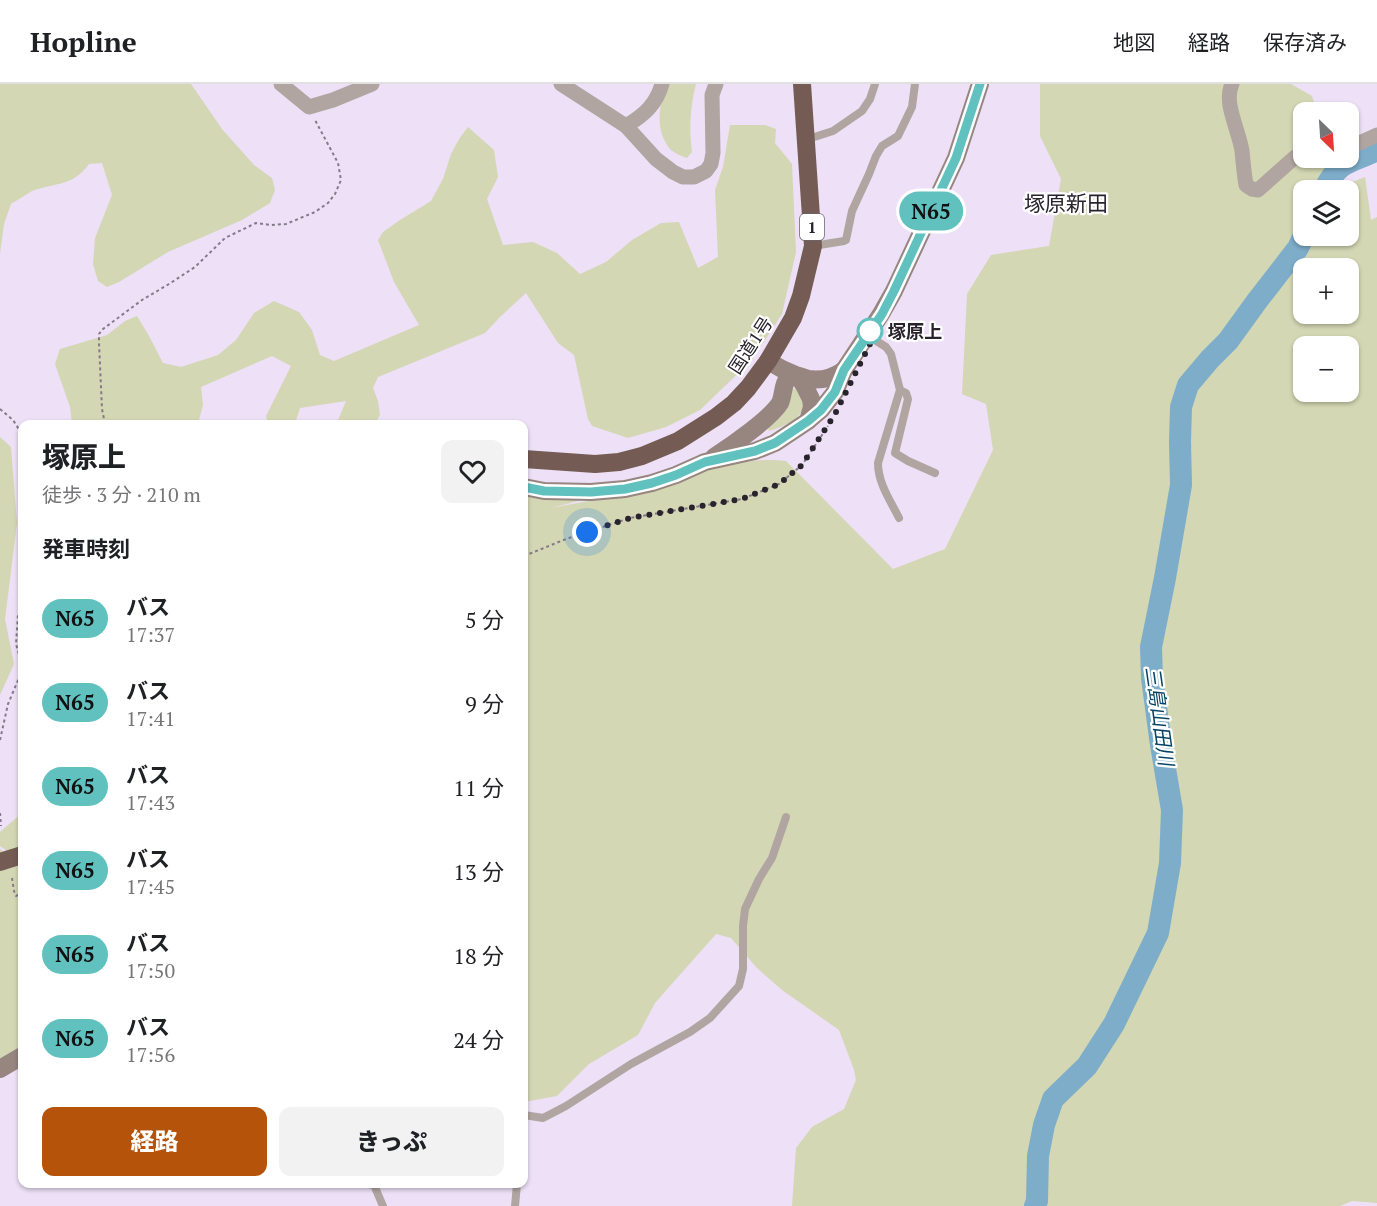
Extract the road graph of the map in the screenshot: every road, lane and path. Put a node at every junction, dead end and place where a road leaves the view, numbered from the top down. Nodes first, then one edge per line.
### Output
1 (281, 84) edge
2 (372, 84) edge
3 (561, 84) edge
4 (662, 84) edge
5 (716, 84) edge
6 (802, 84) edge
7 (875, 84) edge
8 (915, 84) edge
9 (980, 84) edge
10 (1232, 84) edge
11 (309, 107) junction
12 (626, 126) junction
13 (1377, 135) edge
14 (805, 140) junction
15 (1359, 143) edge
16 (1293, 159) edge
17 (813, 246) junction
18 (867, 335) junction
19 (844, 370) junction
20 (783, 372) junction
21 (900, 390) junction
22 (0, 409) edge
23 (104, 420) edge
24 (808, 421) junction
25 (830, 423) dead end
26 (757, 425) junction
27 (18, 428) edge
28 (775, 443) junction
29 (528, 459) edge
30 (705, 462) junction
31 (935, 473) dead end
32 (528, 488) edge
33 (899, 518) dead end
34 (528, 554) edge
35 (18, 615) edge
36 (18, 651) edge
37 (18, 680) edge
38 (0, 740) edge
39 (0, 813) edge
40 (786, 817) dead end
41 (1, 826) edge
42 (18, 856) edge
43 (0, 862) edge
44 (12, 878) dead end
45 (18, 895) edge
46 (18, 1058) edge
47 (0, 1069) edge
48 (528, 1116) edge
49 (375, 1188) edge
50 (517, 1188) edge
51 (383, 1206) edge
52 (515, 1206) edge

1 - 11 street
2 - 11 street
3 - 12 street
4 - 12 street
5 - 12 street
6 - 14 highway, 国道1号 / 1
7 - 14 lane
8 - 17 lane
9 - 18 street
10 - 16 street
11 - 23 path
13 - 15 street
14 - 17 highway, 国道1号 / 1
17 - 20 highway, 国道1号 / 1
18 - 19 street
18 - 21 lane
19 - 20 street
19 - 24 street
20 - 24 street
20 - 26 street
20 - 29 highway, 国道1号 / 1
21 - 31 lane
21 - 33 lane
22 - 27 path
24 - 28 street
25 - 34 path
26 - 28 street
26 - 30 street
28 - 30 street
30 - 32 street
35 - 36 path
37 - 38 path
39 - 41 path
40 - 48 lane
42 - 43 highway
44 - 45 path
46 - 47 street
49 - 51 lane
50 - 52 lane

